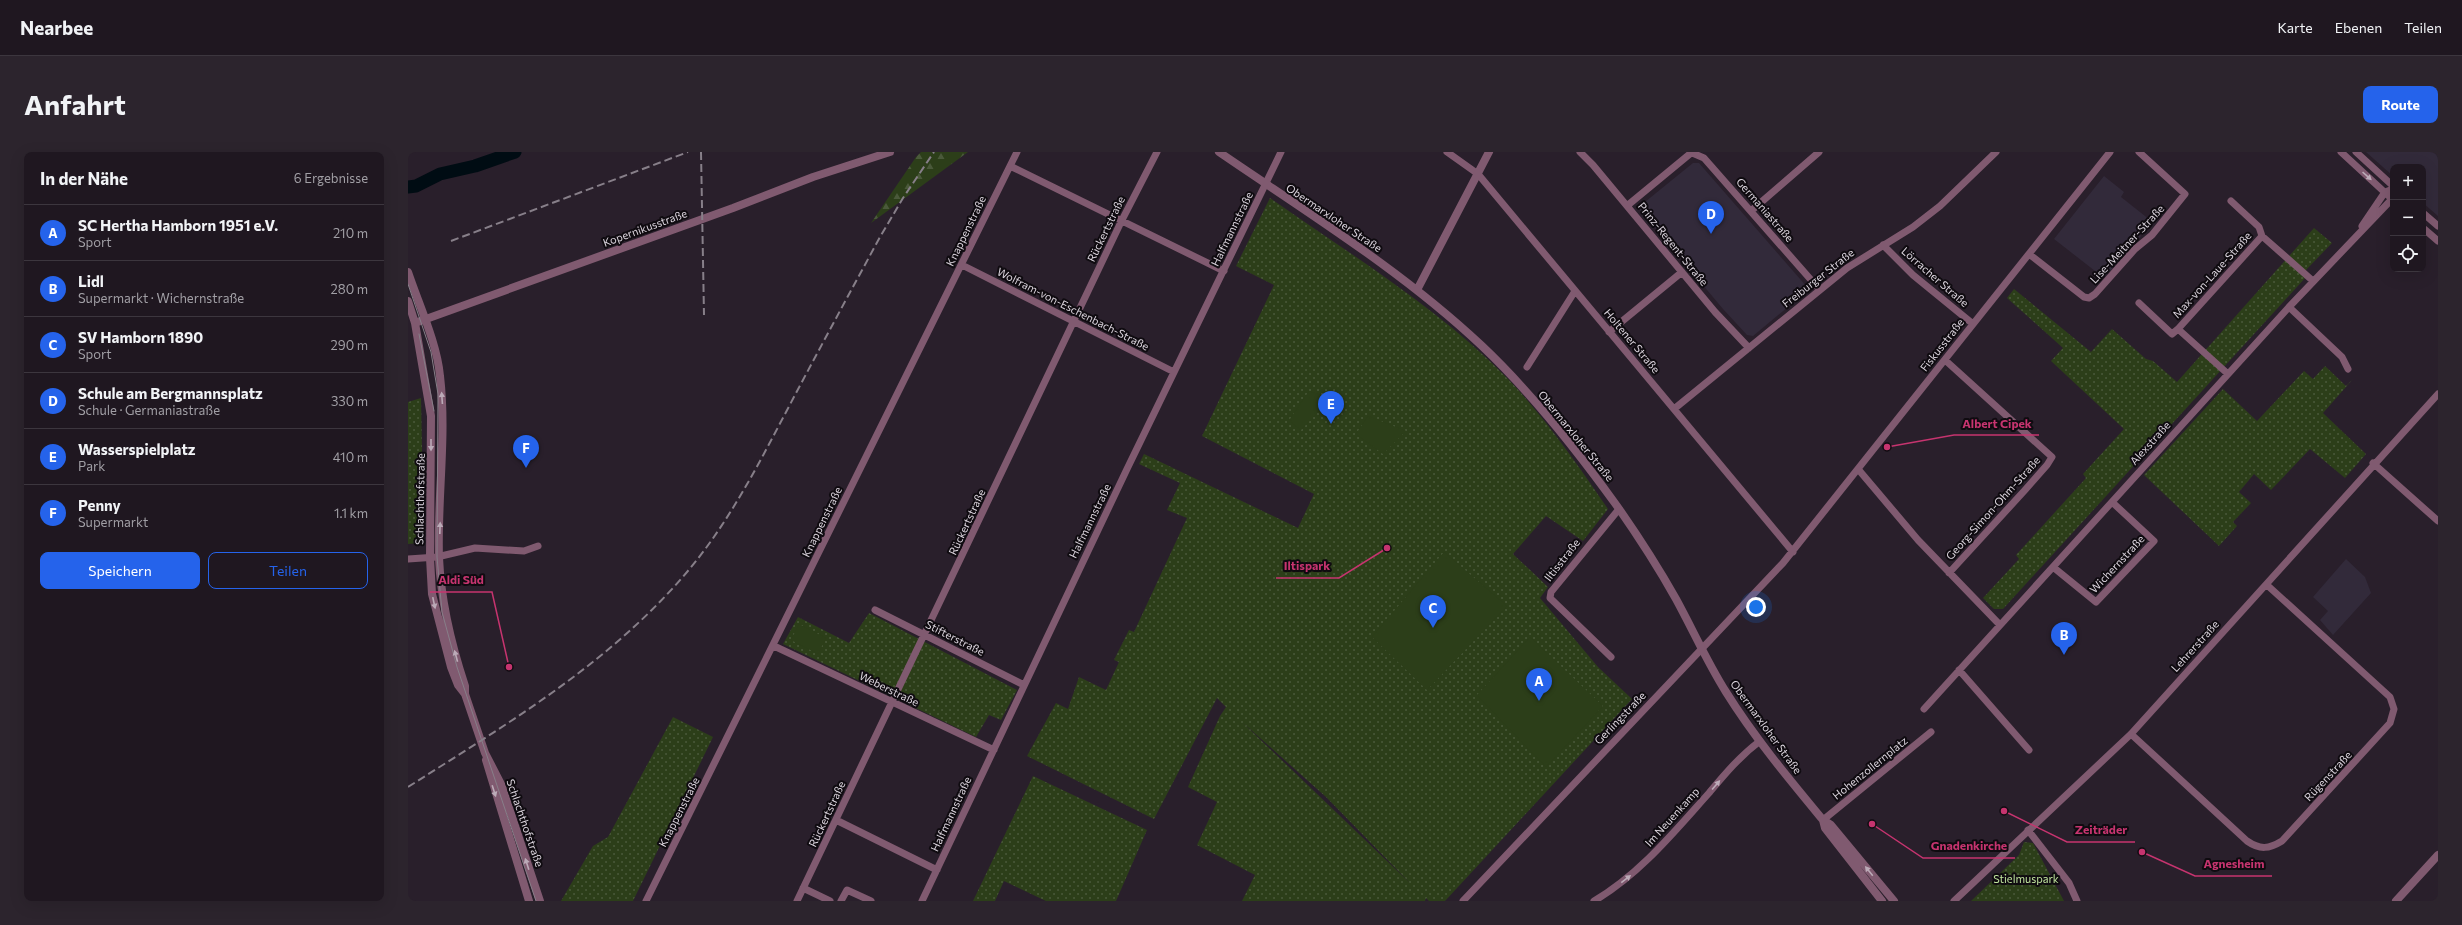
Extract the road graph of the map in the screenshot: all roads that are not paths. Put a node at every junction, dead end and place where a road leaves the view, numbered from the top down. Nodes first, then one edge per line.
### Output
1 (890, 152) edge
2 (1017, 152) edge
3 (1157, 152) edge
4 (1219, 152) edge
5 (1281, 152) edge
6 (1448, 152) edge
7 (1489, 152) edge
8 (1580, 152) edge
9 (1819, 152) edge
10 (1996, 152) edge
11 (2110, 152) edge
12 (2139, 152) edge
13 (2341, 152) edge
14 (2356, 152) edge
15 (1690, 153) edge
16 (1010, 166) junction
17 (1478, 174) junction
18 (1266, 184) junction
19 (2390, 184) edge
20 (2390, 189) edge
21 (2385, 192) junction
22 (2390, 196) edge
23 (2391, 200) edge
24 (2231, 201) dead end
25 (1628, 206) junction
26 (1751, 211) junction
27 (2426, 216) edge
28 (1121, 222) junction
29 (2438, 226) edge
30 (2426, 231) edge
31 (2358, 233) junction
32 (2262, 236) junction
33 (2438, 242) edge
34 (1883, 246) junction
35 (2029, 254) junction
36 (962, 265) junction
37 (1224, 271) junction
38 (408, 272) edge
39 (1682, 272) junction
40 (2313, 281) junction
41 (1819, 289) junction
42 (1417, 290) junction
43 (1575, 291) junction
44 (408, 301) edge
45 (2139, 303) dead end
46 (2289, 307) junction
47 (424, 320) junction
48 (1074, 323) junction
49 (1973, 324) junction
50 (412, 325) edge
51 (2178, 329) junction
52 (1609, 332) junction
53 (1749, 348) junction
54 (1945, 360) junction
55 (1527, 367) dead end
56 (2348, 369) dead end
57 (1174, 372) junction
58 (2228, 374) junction
59 (2438, 394) edge
60 (1674, 409) junction
61 (2373, 463) junction
62 (1858, 469) junction
63 (2112, 502) junction
64 (1619, 509) junction
65 (2438, 521) edge
66 (538, 546) dead end
67 (1793, 552) junction
68 (434, 557) junction
69 (408, 559) edge
70 (2053, 567) junction
71 (1949, 573) junction
72 (2267, 585) junction
73 (875, 610) dead end
74 (2000, 625) junction
75 (925, 635) junction
76 (774, 646) junction
77 (1702, 649) junction
78 (1611, 657) dead end
79 (1959, 670) junction
80 (1024, 685) junction
81 (892, 703) junction
82 (1924, 709) dead end
83 (1931, 732) dead end
84 (2131, 734) junction
85 (1760, 741) junction
86 (994, 750) junction
87 (2029, 750) dead end
88 (485, 753) junction
89 (836, 820) junction
90 (1822, 820) junction
91 (2028, 830) junction
92 (2438, 855) edge
93 (937, 870) junction
94 (803, 888) junction
95 (529, 901) edge
96 (540, 901) edge
97 (646, 901) edge
98 (797, 901) edge
99 (830, 901) edge
100 (841, 901) edge
101 (871, 901) edge
102 (922, 901) edge
103 (1463, 901) edge
104 (1594, 901) edge
105 (1882, 901) edge
106 (1894, 901) edge
107 (1954, 901) edge
108 (2077, 901) edge
109 (2396, 901) edge

1 - 47 street, Kopernikusstraße
2 - 16 street, Knappenstraße
3 - 28 street, Rückertstraße
4 - 18 street, Obermarxloher Straße
5 - 18 street, Halfmannstraße
6 - 17 street, Holtener Straße
7 - 17 street
8 - 25 street, Prinz-Regent-Straße
9 - 26 street
10 - 34 street, Freiburger Straße
11 - 35 street, Fiskusstraße
12 - 35 street, Lise-Meitner-Straße
13 -> 21 street
14 - 19 street
15 - 25 street
15 - 26 street, Germaniastraße
16 - 28 street
16 - 36 street, Knappenstraße
17 - 42 street
17 - 43 street, Holtener Straße
18 - 37 street, Halfmannstraße
18 - 42 street, Obermarxloher Straße
20 - 21 street, Alexstraße
21 - 22 street
21 - 31 street, Alexstraße
23 - 31 street, Alexstraße
24 - 32 street, Max-von-Laue-Straße
25 - 39 street, Prinz-Regent-Straße
26 - 41 street, Germaniastraße
27 - 29 street
28 - 37 street
28 - 48 street, Rückertstraße
30 - 33 street
31 - 40 street, Alexstraße
32 - 40 street, Max-von-Laue-Straße
32 - 51 street, Max-von-Laue-Straße
34 - 41 street, Freiburger Straße
34 - 49 street, Lörracher Straße
35 - 49 street, Fiskusstraße
36 - 48 street, Wolfram-von-Eschenbach-Straße
36 - 76 street, Knappenstraße
37 - 57 street, Halfmannstraße
38 - 47 street, Schlachthofstraße
39 - 52 street
39 - 53 street, Prinz-Regent-Straße
40 - 46 street, Alexstraße
41 - 53 street, Freiburger Straße
42 - 64 street, Obermarxloher Straße
43 - 52 street, Holtener Straße
43 - 55 street
44 - 50 street, Schlachthofstraße
45 - 51 street, Max-von-Laue-Straße
46 - 56 street
46 - 58 street, Alexstraße
47 - 50 street, Kopernikusstraße
68 -> 47 street, Schlachthofstraße
48 - 57 street, Wolfram-von-Eschenbach-Straße
48 - 75 street, Rückertstraße
49 - 54 street, Fiskusstraße
50 -> 68 street, Schlachthofstraße
51 - 58 street, Max-von-Laue-Straße
52 - 60 street, Holtener Straße
53 - 60 street, Freiburger Straße
54 - 62 street, Fiskusstraße
54 - 71 street, Georg-Simon-Ohm-Straße
57 - 80 street, Halfmannstraße
58 - 63 street, Alexstraße
59 - 61 street, Lehrerstraße
60 - 67 street, Holtener Straße
61 - 65 street
61 - 72 street, Lehrerstraße
62 - 67 street, Fiskusstraße
62 - 71 street
63 - 70 street, Alexstraße
63 - 70 street, Wichernstraße
64 - 77 street, Obermarxloher Straße
64 - 78 street, Iltisstraße
66 - 68 street
67 - 77 street, Gerlingstraße
68 - 69 street
68 - 88 street, Schlachthofstraße
70 - 74 street, Alexstraße
71 - 74 street
72 - 84 street, Lehrerstraße
72 - 84 street, Rügenstraße
73 - 75 street, Stifterstraße
74 - 79 street, Alexstraße
75 - 80 street, Stifterstraße
75 - 81 street, Rückertstraße
76 - 81 street, Weberstraße
76 - 97 street, Knappenstraße
77 - 85 street, Obermarxloher Straße
77 - 103 street, Gerlingstraße
79 - 82 street, Alexstraße
79 - 87 street
80 - 86 street, Halfmannstraße
81 - 86 street, Weberstraße
81 - 89 street, Rückertstraße
83 - 90 street, Hohenzollernplatz
84 - 91 street, Lehrerstraße
85 - 90 street, Obermarxloher Straße
104 -> 85 street, Im Neuenkamp
86 - 93 street, Halfmannstraße
88 -> 95 street, Schlachthofstraße
96 -> 88 street, Schlachthofstraße
89 - 93 street
89 - 94 street, Rückertstraße
90 - 105 street, Obermarxloher Straße
106 -> 90 street, Obermarxloher Straße
91 - 107 street, Lehrerstraße
91 - 108 street
92 - 109 street
93 - 102 street, Halfmannstraße
94 - 98 street, Rückertstraße
94 - 99 street
100 - 101 street

